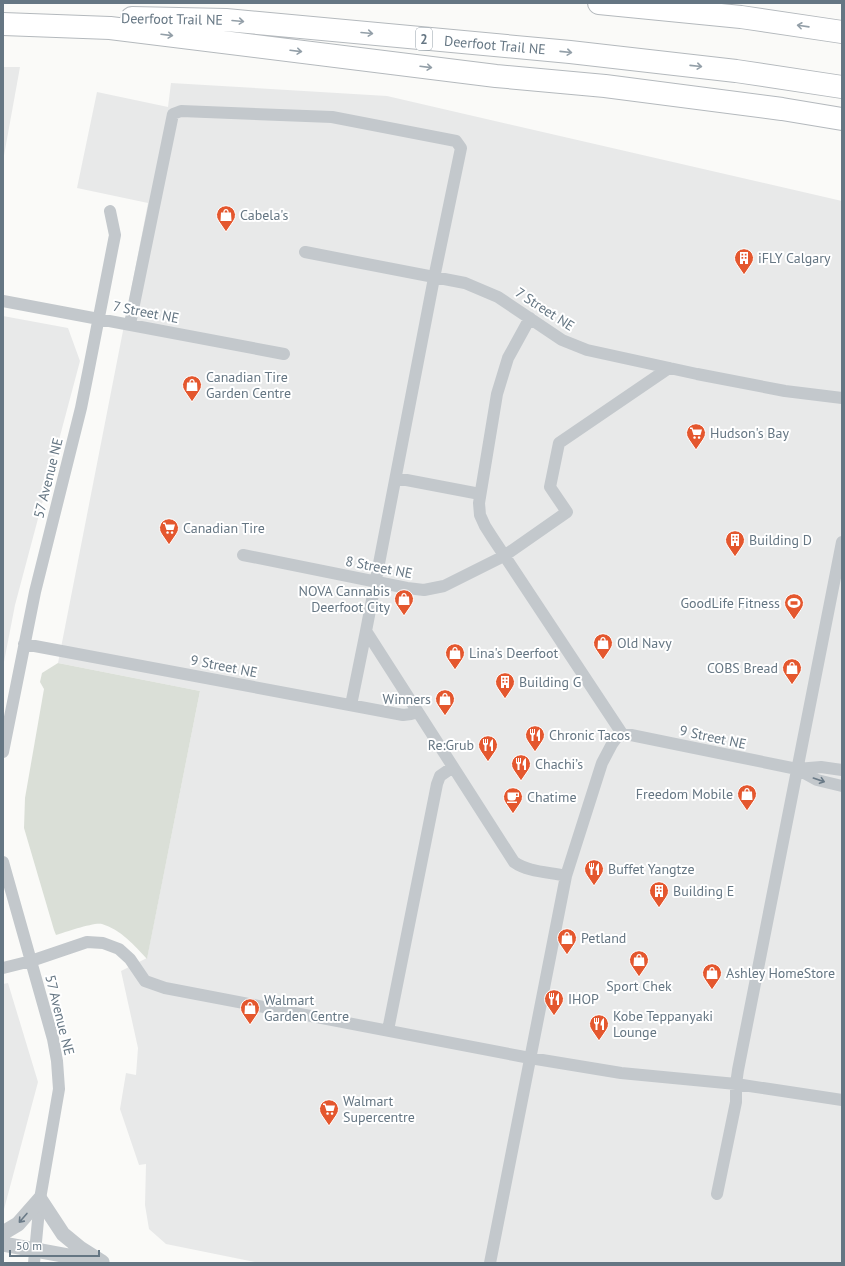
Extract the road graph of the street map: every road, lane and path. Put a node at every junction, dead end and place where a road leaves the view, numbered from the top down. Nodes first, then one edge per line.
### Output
1 (599, 3) edge
2 (3, 16) edge
3 (3, 24) edge
4 (842, 32) edge
5 (605, 86) junction
6 (842, 87) edge
7 (842, 119) edge
8 (842, 132) edge
9 (110, 211) dead end
10 (304, 252) dead end
11 (434, 278) junction
12 (3, 301) edge
13 (530, 318) junction
14 (99, 319) junction
15 (130, 324) junction
16 (284, 354) dead end
17 (669, 368) junction
18 (842, 398) edge
19 (396, 478) junction
20 (480, 494) junction
21 (842, 542) edge
22 (243, 555) dead end
23 (504, 556) junction
24 (376, 582) junction
25 (366, 631) junction
26 (24, 644) junction
27 (352, 705) junction
28 (418, 712) junction
29 (623, 735) junction
30 (3, 752) edge
31 (453, 767) junction
32 (797, 769) junction
33 (842, 770) edge
34 (842, 786) edge
35 (3, 862) edge
36 (566, 876) junction
37 (31, 961) junction
38 (3, 968) edge
39 (388, 1030) junction
40 (530, 1058) junction
41 (736, 1084) junction
42 (842, 1100) edge
43 (717, 1194) dead end
44 (40, 1199) junction
45 (3, 1233) edge
46 (3, 1244) edge
47 (35, 1257) edge
48 (103, 1263) edge
49 (490, 1263) edge

4 -> 1 highway
2 -> 6 highway, Deerfoot Trail NE / 2
3 -> 5 highway
5 - 7 highway
5 - 8 highway
9 - 14 street, 57 Avenue NE
10 - 11 street, 7 Street NE
11 - 13 street, 7 Street NE
11 - 15 street
11 - 19 street
12 - 14 street, 7 Street NE
13 - 17 street, 7 Street NE
13 - 20 street
14 - 15 street, 7 Street NE
14 - 26 street, 57 Avenue NE
15 - 16 street, 7 Street NE
17 - 18 street, 7 Street NE
17 - 23 street, 8 Street NE
19 - 20 street
19 - 24 street
20 - 23 street
21 - 32 street
22 - 24 street, 8 Street NE
23 - 24 street, 8 Street NE
23 - 29 street
24 - 25 street
25 - 27 street
25 - 28 street
26 - 27 street, 9 Street NE
26 - 30 street, 57 Avenue NE
27 - 28 street, 9 Street NE
28 - 31 street
29 - 32 street, 9 Street NE
29 - 36 street
31 - 36 street
31 - 39 street
32 - 33 street, 9 Street NE
32 -> 34 street, 9 Street NE
32 - 41 street
35 - 37 street, 57 Avenue NE
36 - 40 street
37 - 38 street
37 - 39 street
37 - 44 street, 57 Avenue NE
39 - 40 street
40 - 41 street
40 - 49 street
41 - 42 street
41 - 43 street
44 -> 45 street
44 - 47 street, 57 Avenue NE
44 - 48 street
46 - 47 street
47 - 48 street

